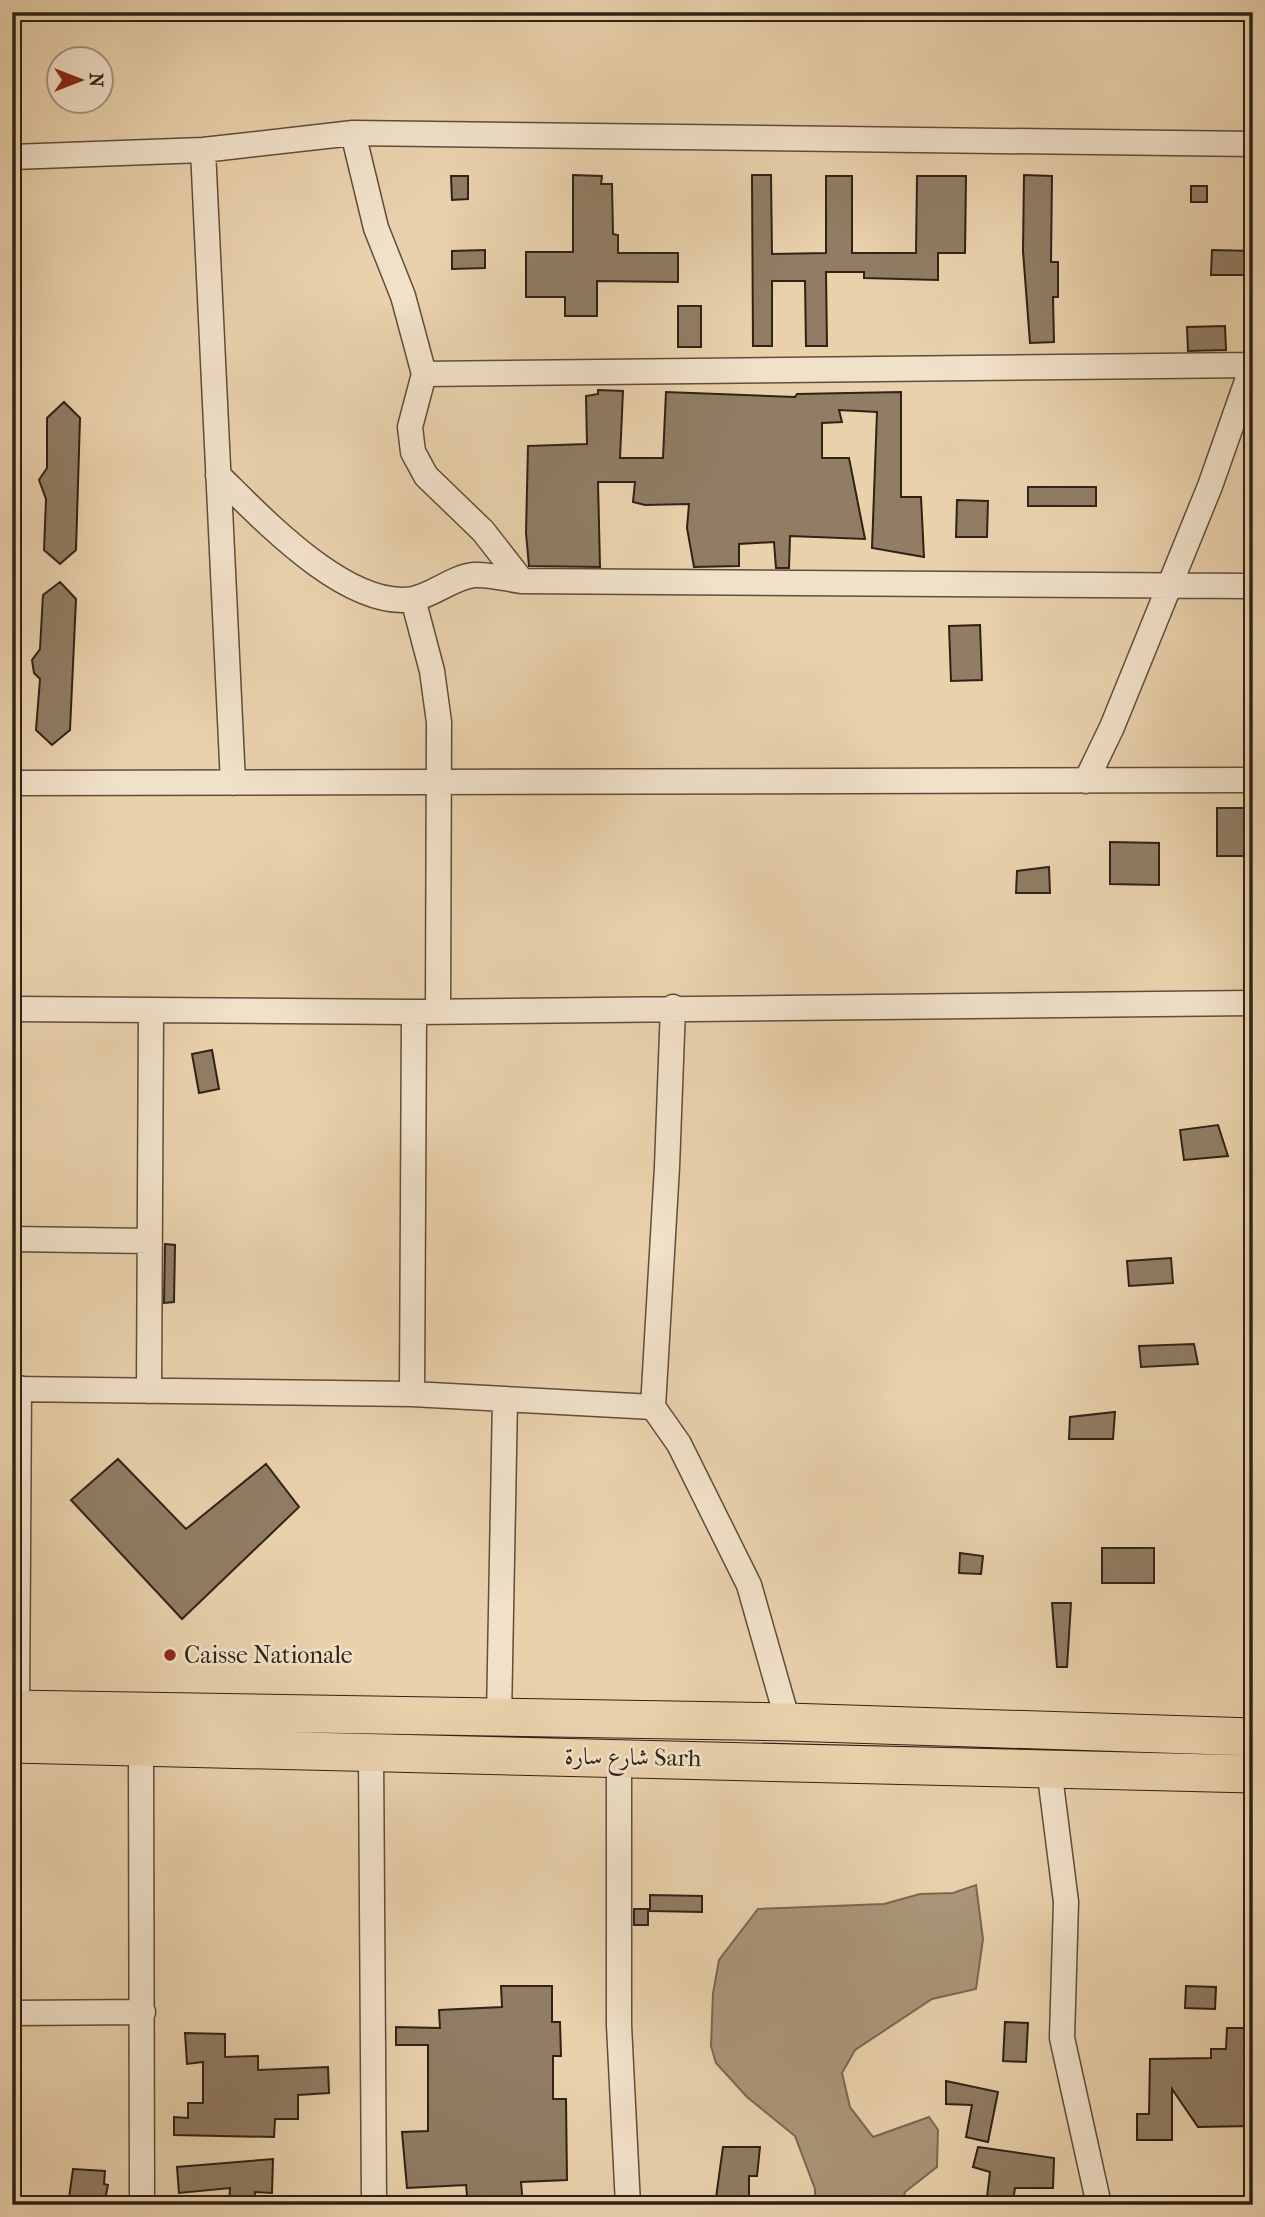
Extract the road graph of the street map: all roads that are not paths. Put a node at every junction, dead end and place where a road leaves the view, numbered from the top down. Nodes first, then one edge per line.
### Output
1 (353, 133) junction
2 (1253, 144) edge
3 (204, 150) junction
4 (12, 158) edge
5 (424, 374) junction
6 (1251, 375) edge
7 (218, 475) junction
8 (522, 581) junction
9 (1167, 586) junction
10 (1253, 586) edge
11 (413, 599) junction
12 (1253, 780) edge
13 (1086, 781) junction
14 (12, 783) edge
15 (233, 783) junction
16 (438, 783) junction
17 (1253, 1003) edge
18 (673, 1007) junction
19 (12, 1009) edge
20 (151, 1010) junction
21 (426, 1012) junction
22 (12, 1239) edge
23 (149, 1241) junction
24 (16, 1388) edge
25 (149, 1391) junction
26 (412, 1394) junction
27 (505, 1399) junction
28 (653, 1407) junction
29 (499, 1717) junction
30 (14, 1721) edge
31 (788, 1723) junction
32 (1253, 1737) edge
33 (141, 1749) junction
34 (371, 1751) junction
35 (619, 1756) junction
36 (1049, 1768) junction
37 (1253, 1774) edge
38 (143, 2012) junction
39 (12, 2013) edge
40 (142, 2205) edge
41 (374, 2205) edge
42 (628, 2205) edge
43 (1099, 2205) edge

1 - 2 street
1 - 3 street
1 - 5 street
3 - 4 street
3 - 7 street
5 - 6 street
5 - 8 street
6 - 9 street
7 - 11 street
7 - 15 street
8 - 9 street
8 - 11 street
9 - 10 street
9 - 13 street
11 - 16 street
12 - 13 street
13 - 16 street
14 - 15 street
15 - 16 street
16 - 21 street
17 - 18 street
18 - 21 street
18 - 28 street
19 - 20 street
20 - 21 street
20 - 23 street
21 - 26 street
22 - 23 street
23 - 25 street
24 - 25 street
24 - 30 street
25 - 26 street
26 - 27 street
27 - 28 street
27 - 29 street
28 - 31 street
29 - 30 highway, شارع سارة Sarh
29 - 31 highway, شارع سارة Sarh
30 - 33 highway, شارع سارة Sarh
31 - 32 highway, شارع سارة Sarh
33 - 34 highway, شارع سارة Sarh
33 - 38 street
34 - 35 highway, شارع سارة Sarh
34 - 41 street
35 - 36 highway, شارع سارة Sarh
35 - 42 street
36 - 37 highway, شارع سارة Sarh
36 - 43 street
38 - 39 street
38 - 40 street

